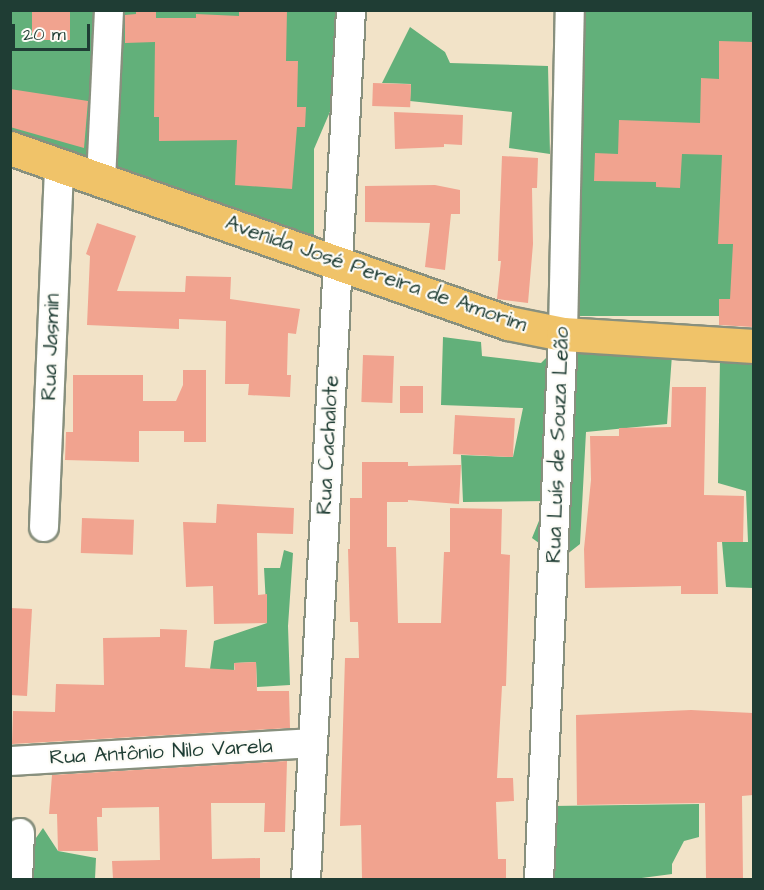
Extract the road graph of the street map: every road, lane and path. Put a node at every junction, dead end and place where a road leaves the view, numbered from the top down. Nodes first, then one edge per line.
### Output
1 (110, 10) edge
2 (351, 10) edge
3 (570, 10) edge
4 (10, 148) edge
5 (58, 167) junction
6 (101, 180) junction
7 (337, 261) junction
8 (563, 334) junction
9 (753, 346) edge
10 (44, 527) dead end
11 (312, 743) junction
12 (10, 761) edge
13 (20, 833) dead end
14 (18, 879) edge
15 (306, 879) edge
16 (539, 879) edge

1 - 6 street
2 - 7 street, Rua Cachalote
3 - 8 street, Rua Luís de Souza Leão
4 - 5 main road, Avenida José Pereira de Amorim
5 - 6 main road, Avenida José Pereira de Amorim
5 - 10 street, Rua Jasmin
6 - 7 main road, Avenida José Pereira de Amorim
7 - 8 main road, Avenida José Pereira de Amorim
7 - 11 street, Rua Cachalote
8 - 9 main road, Avenida José Pereira de Amorim
8 - 16 street, Rua Luís de Souza Leão
11 - 12 street, Rua Antônio Nilo Varela
11 - 15 street, Rua Cachalote
13 - 14 street

